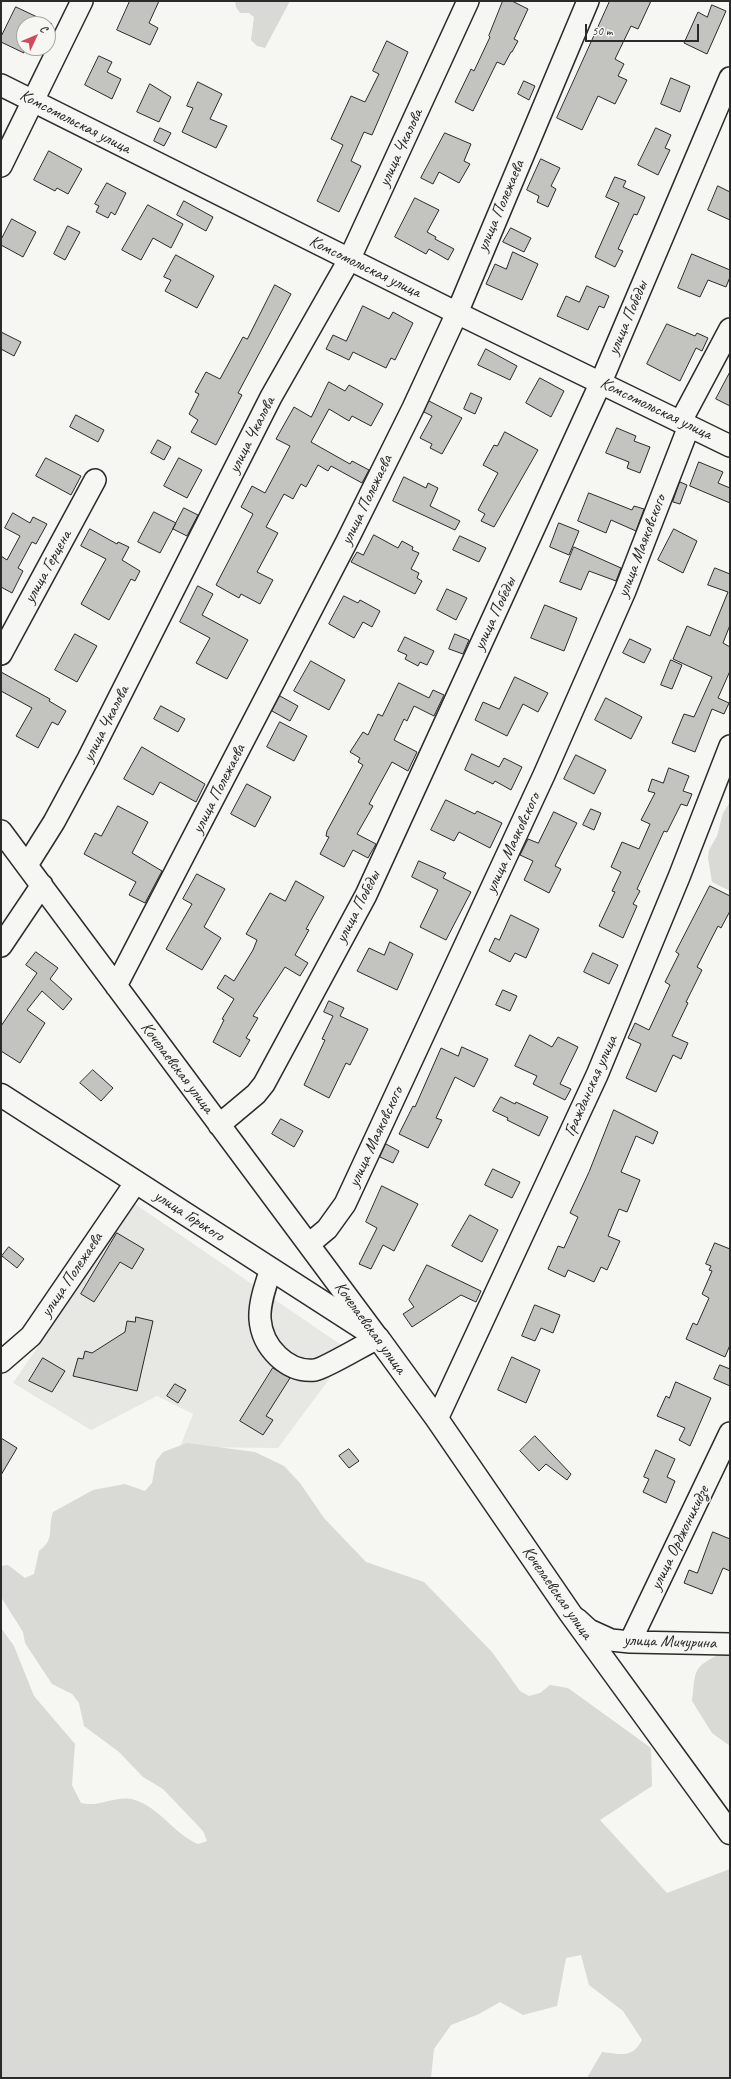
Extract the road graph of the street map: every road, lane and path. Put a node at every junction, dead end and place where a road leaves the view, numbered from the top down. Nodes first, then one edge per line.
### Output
1 (82, 1) edge
2 (468, 1) edge
3 (588, 1) edge
4 (730, 78) edge
5 (1, 85) edge
6 (33, 101) junction
7 (1, 166) edge
8 (349, 260) junction
9 (456, 313) junction
10 (730, 329) edge
11 (601, 382) junction
12 (685, 424) junction
13 (730, 446) edge
14 (95, 480) dead end
15 (1, 654) edge
16 (730, 746) edge
17 (1, 831) edge
18 (27, 865) junction
19 (42, 885) junction
20 (1, 946) edge
21 (116, 986) junction
22 (1, 1095) edge
23 (219, 1125) junction
24 (136, 1182) junction
25 (309, 1244) junction
26 (271, 1269) junction
27 (378, 1338) junction
28 (1, 1362) edge
29 (437, 1419) junction
30 (730, 1433) edge
31 (570, 1613) junction
32 (630, 1642) junction
33 (730, 1644) edge
34 (730, 1833) edge

1 - 6 street
2 - 8 street, улица Чкалова
3 - 9 street, улица Полежаева
4 - 11 street, улица Победы
5 - 6 street, Комсомольская улица
6 - 7 street
6 - 8 street, Комсомольская улица
8 - 9 street, Комсомольская улица
8 - 18 street, улица Чкалова
9 - 11 street, Комсомольская улица
9 - 21 street, улица Полежаева
10 - 12 street, улица Маяковского
11 - 12 street, Комсомольская улица
11 - 23 street, улица Победы
12 - 13 street, Комсомольская улица
12 - 25 street, улица Маяковского
14 - 15 street, улица Герцена
16 - 29 street, Гражданская улица
17 - 18 street, Кочелаевская улица
18 - 19 street, Кочелаевская улица
19 - 20 street
19 - 21 street, Кочелаевская улица
21 - 23 street, Кочелаевская улица
22 - 24 main road, улица Горького
23 - 25 street, Кочелаевская улица
24 - 26 main road, улица Горького
24 - 28 street, улица Полежаева
25 - 27 street, Кочелаевская улица
26 - 27 main road, улица Горького
26 - 27 street
27 - 29 main road, Кочелаевская улица
29 - 31 main road, Кочелаевская улица
30 - 32 street, улица Орджоникидзе
31 - 32 street, улица Мичурина
31 - 34 main road, Кочелаевская улица
32 - 33 street, улица Мичурина

